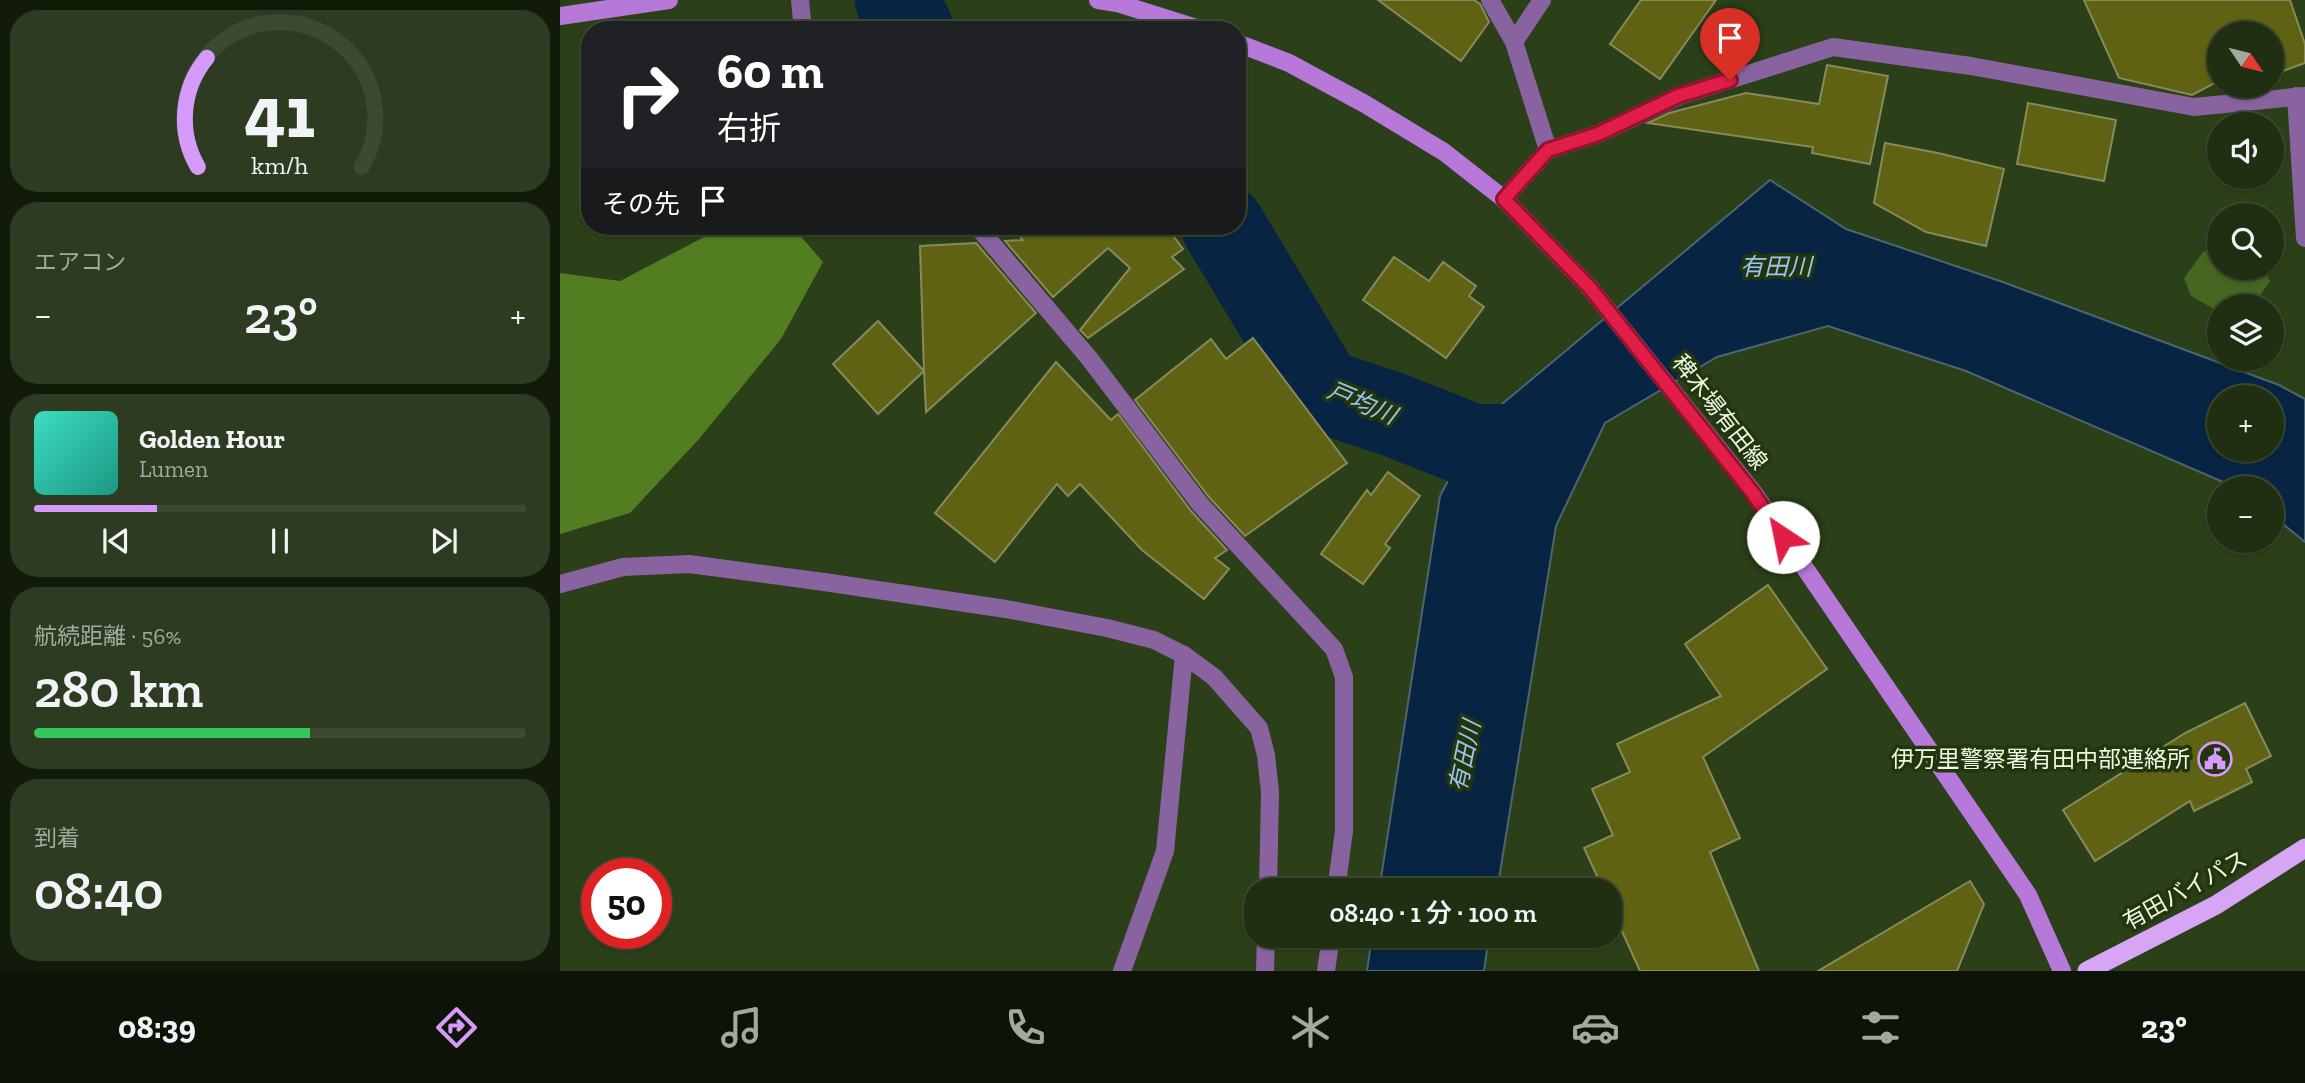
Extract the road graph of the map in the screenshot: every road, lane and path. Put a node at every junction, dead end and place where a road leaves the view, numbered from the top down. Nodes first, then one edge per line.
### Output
1 (669, 0) edge
2 (800, 0) edge
3 (1098, 0) edge
4 (1490, 0) edge
5 (1542, 0) edge
6 (560, 16) edge
7 (802, 21) edge
8 (1174, 21) edge
9 (1514, 42) junction
10 (1246, 46) edge
11 (2301, 96) edge
12 (1548, 150) junction
13 (1504, 199) junction
14 (986, 235) edge
15 (2305, 237) edge
16 (560, 584) edge
17 (1184, 655) junction
18 (2305, 848) edge
19 (1268, 878) edge
20 (1338, 878) edge
21 (1266, 948) edge
22 (1329, 948) edge
23 (1122, 971) edge
24 (1265, 971) edge
25 (1326, 971) edge
26 (2062, 971) edge
27 (2087, 971) edge

1 - 6 main road
2 - 7 street
3 - 8 main road
4 - 9 street
5 - 9 street
9 - 12 street
10 - 13 main road, 稗木場有田線
11 - 12 street
11 - 15 street
12 - 13 street
13 - 26 main road, 稗木場有田線
14 - 20 street
16 - 17 street
17 - 19 street
17 - 23 street
18 - 27 highway, 有田バイパス
21 - 24 street
22 - 25 street

